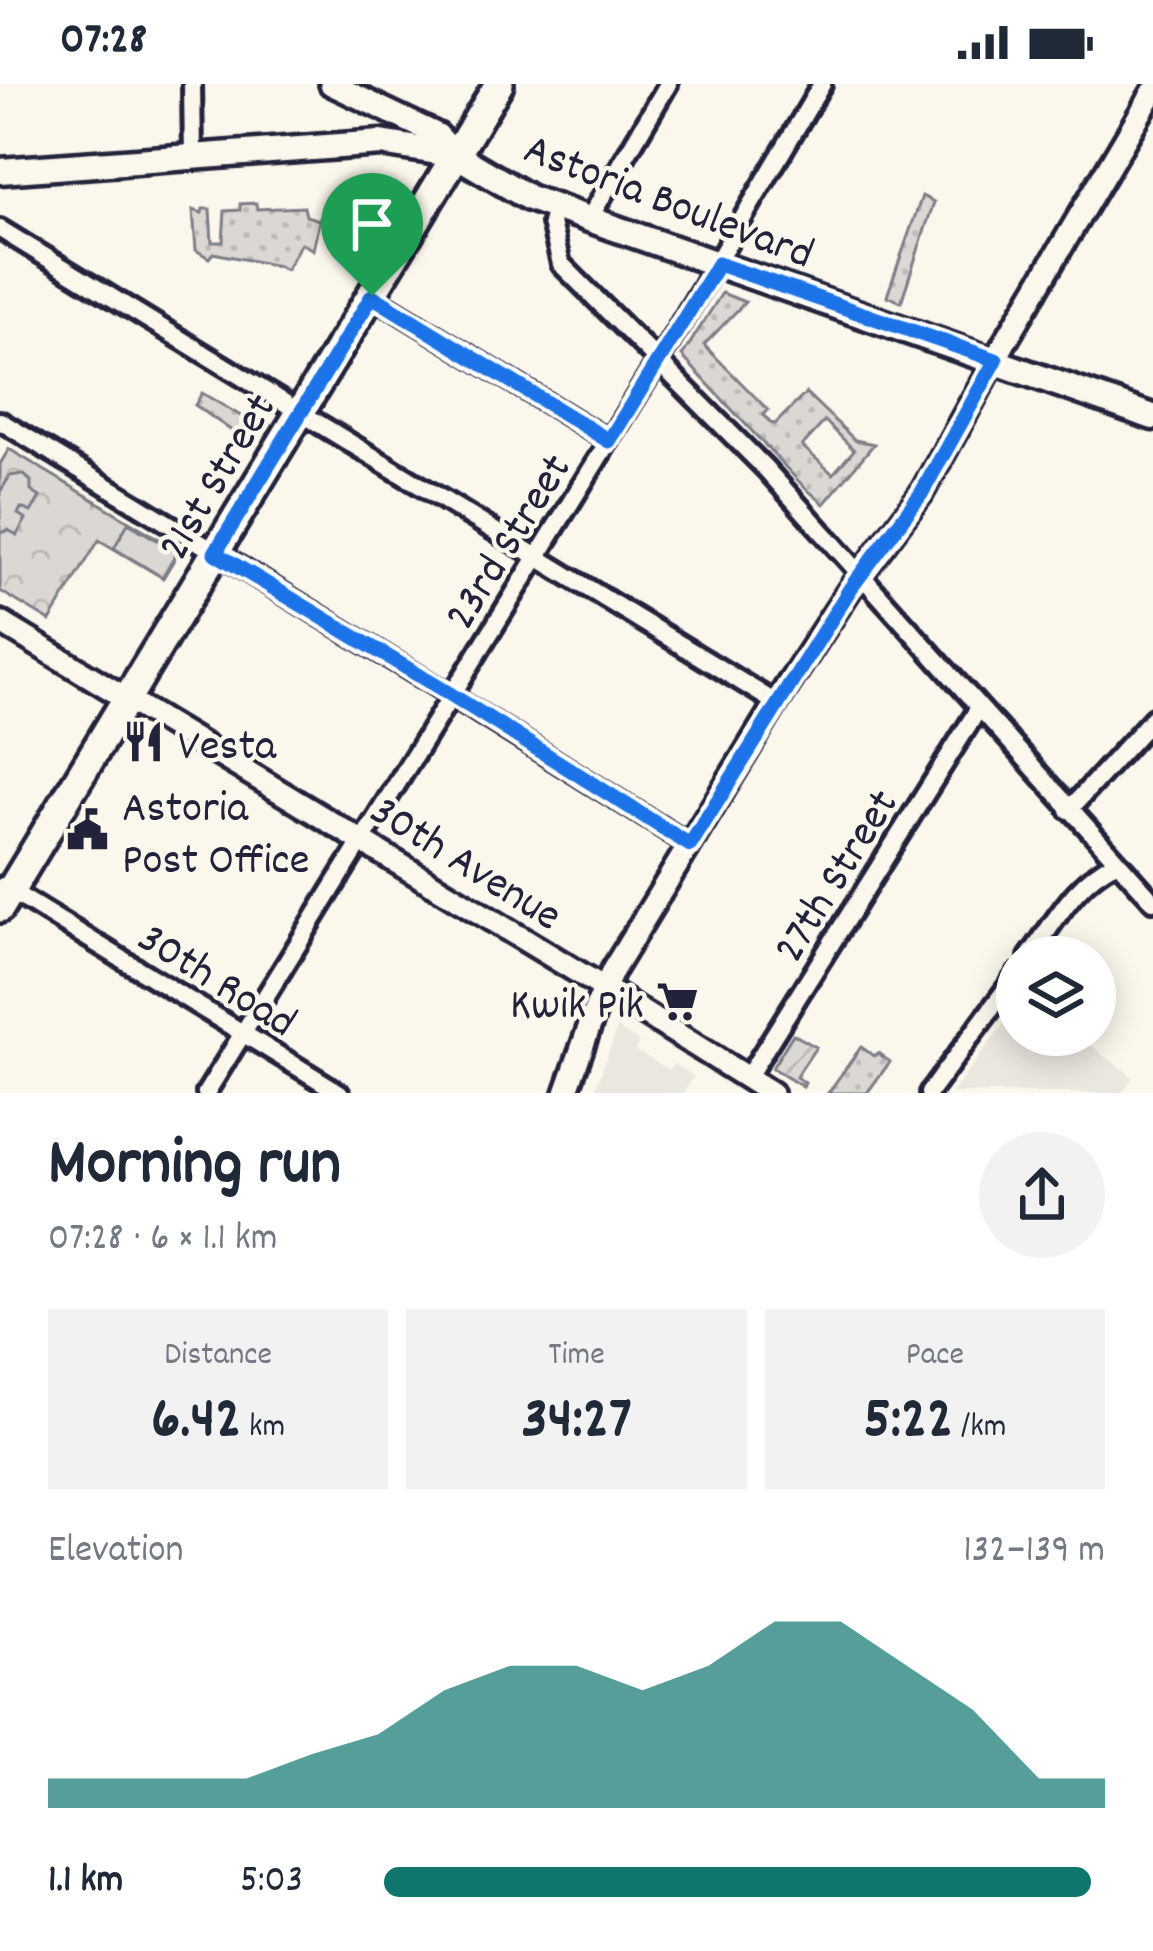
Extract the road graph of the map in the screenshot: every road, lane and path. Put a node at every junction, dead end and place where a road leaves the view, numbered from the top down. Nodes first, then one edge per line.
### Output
1 (192, 84) edge
2 (332, 84) edge
3 (499, 84) edge
4 (668, 84) edge
5 (823, 84) edge
6 (1153, 92) edge
7 (456, 154) junction
8 (193, 157) junction
9 (0, 171) edge
10 (556, 207) junction
11 (590, 219) junction
12 (0, 229) edge
13 (718, 264) junction
14 (372, 296) junction
15 (996, 360) junction
16 (658, 362) junction
17 (302, 412) junction
18 (1153, 417) edge
19 (0, 421) edge
20 (609, 441) junction
21 (215, 553) junction
22 (537, 556) junction
23 (860, 574) junction
24 (0, 622) edge
25 (450, 694) junction
26 (127, 699) junction
27 (776, 703) junction
28 (979, 708) junction
29 (1153, 718) edge
30 (1070, 810) junction
31 (361, 839) junction
32 (690, 845) junction
33 (1116, 862) junction
34 (4, 894) edge
35 (1153, 902) edge
36 (1045, 936) edge
37 (604, 988) junction
38 (996, 1002) edge
39 (242, 1033) junction
40 (748, 1078) junction
41 (206, 1093) edge
42 (340, 1093) edge
43 (566, 1093) edge
44 (771, 1093) edge
45 (928, 1093) edge

1 - 8 street
2 - 7 street
3 - 7 main road, 21st Street
4 - 11 street
5 - 13 street, 23rd Street
6 - 15 street
7 - 8 main road, Astoria Boulevard
7 - 10 main road, Astoria Boulevard
7 - 14 main road, 21st Street
8 - 9 main road, Astoria Boulevard
10 - 11 main road, Astoria Boulevard
10 - 16 street
11 - 13 main road, Astoria Boulevard
12 - 17 street
13 - 15 main road, Astoria Boulevard
13 - 16 street, 23rd Street
14 - 17 main road, 21st Street
14 - 20 street
15 - 18 main road, Astoria Boulevard
15 - 23 street
16 - 20 street, 23rd Street
16 - 23 street
17 - 21 main road, 21st Street
17 - 22 street
19 - 21 street
20 - 22 street, 23rd Street
21 - 25 street
21 - 26 main road, 21st Street
22 - 25 street, 23rd Street
22 - 27 street
23 - 27 street
23 - 28 street
24 - 26 street, 30th Avenue
25 - 31 street, 23rd Street
25 - 32 street
26 - 31 street, 30th Avenue
26 - 34 main road, 21st Street
27 - 32 street
28 - 30 street
28 - 40 street, 27th Street
29 - 30 street
30 - 33 street
31 - 37 street, 30th Avenue
31 - 39 street, 23rd Street
32 - 37 street
33 - 35 street
33 - 36 street
34 - 39 street, 30th Road
37 - 40 street, 30th Avenue
37 - 43 street
38 - 45 street
39 - 41 street, 23rd Street
39 - 42 street, 30th Road
40 - 44 street, 30th Avenue

